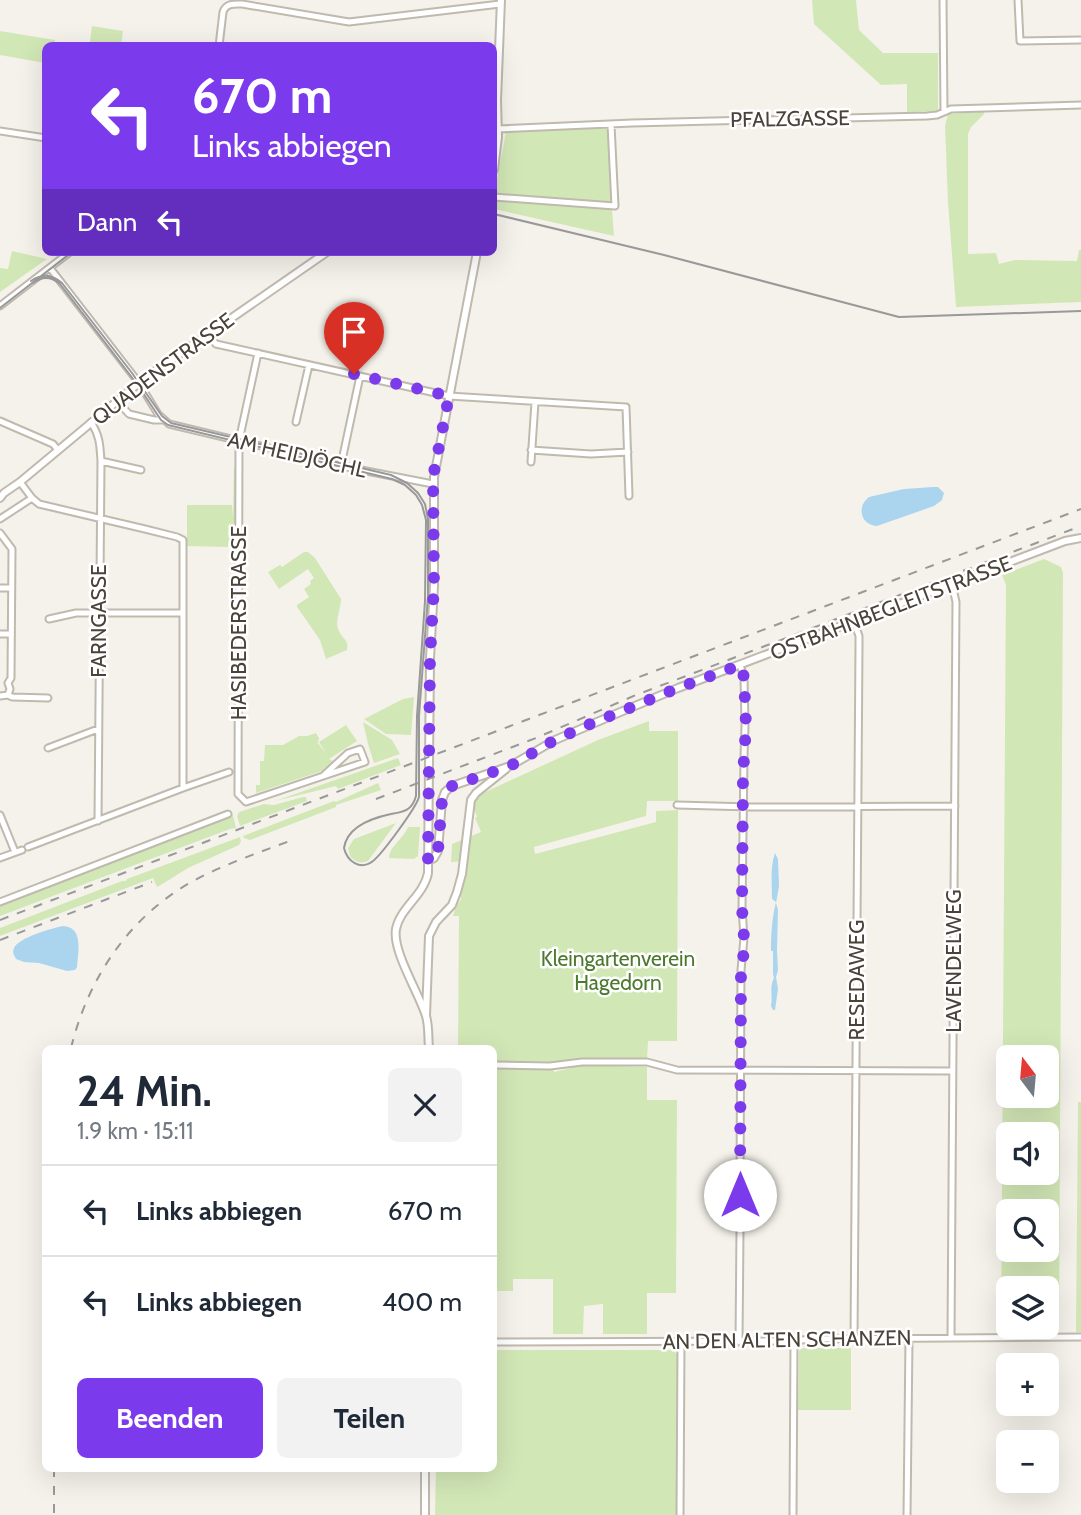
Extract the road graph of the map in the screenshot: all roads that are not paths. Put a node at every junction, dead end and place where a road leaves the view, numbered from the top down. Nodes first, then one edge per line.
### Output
1 (943, 0) edge
2 (1018, 0) edge
3 (501, 2) edge
4 (1081, 40) edge
5 (219, 42) edge
6 (497, 100) edge
7 (1081, 105) edge
8 (944, 112) junction
9 (611, 125) junction
10 (0, 131) edge
11 (497, 131) edge
12 (42, 137) edge
13 (497, 197) edge
14 (65, 256) edge
15 (321, 256) edge
16 (476, 256) edge
17 (50, 268) junction
18 (0, 306) edge
19 (207, 334) junction
20 (258, 353) junction
21 (309, 365) junction
22 (359, 376) junction
23 (139, 383) junction
24 (449, 396) junction
25 (117, 401) junction
26 (534, 402) junction
27 (163, 420) junction
28 (0, 421) edge
29 (91, 422) junction
30 (296, 422) dead end
31 (239, 441) junction
32 (58, 450) junction
33 (531, 450) junction
34 (628, 452) junction
35 (101, 461) junction
36 (531, 462) dead end
37 (341, 465) junction
38 (141, 470) dead end
39 (20, 482) junction
40 (433, 484) junction
41 (1, 495) edge
42 (629, 496) dead end
43 (32, 498) junction
44 (100, 518) junction
45 (0, 519) edge
46 (0, 533) edge
47 (1081, 538) edge
48 (952, 584) junction
49 (0, 588) edge
50 (11, 588) junction
51 (100, 612) junction
52 (183, 613) junction
53 (49, 619) dead end
54 (854, 622) junction
55 (0, 634) edge
56 (11, 634) junction
57 (740, 665) junction
58 (8, 684) junction
59 (0, 685) edge
60 (8, 695) junction
61 (0, 696) edge
62 (48, 698) dead end
63 (98, 729) junction
64 (48, 748) dead end
65 (510, 766) junction
66 (229, 772) dead end
67 (323, 776) junction
68 (183, 788) junction
69 (677, 805) dead end
70 (743, 806) junction
71 (858, 806) junction
72 (955, 806) junction
73 (228, 814) dead end
74 (0, 815) edge
75 (98, 821) junction
76 (15, 852) junction
77 (0, 858) edge
78 (428, 861) junction
79 (0, 902) edge
80 (426, 1017) junction
81 (427, 1045) edge
82 (497, 1065) edge
83 (741, 1070) junction
84 (856, 1070) junction
85 (953, 1071) junction
86 (951, 1337) junction
87 (1081, 1337) edge
88 (854, 1339) junction
89 (909, 1339) junction
90 (794, 1341) junction
91 (497, 1342) edge
92 (681, 1342) junction
93 (739, 1342) junction
94 (425, 1472) edge
95 (425, 1515) edge
96 (680, 1515) edge
97 (793, 1515) edge
98 (907, 1515) edge

1 - 8 street
2 - 4 street
3 - 5 street
3 - 6 street
7 - 8 street, PFALZGASSE
8 - 9 street, PFALZGASSE
9 - 11 street, PFALZGASSE
9 - 13 street
10 - 12 street
14 - 17 street
15 - 19 street, QUADENSTRASSE
16 - 24 street
17 - 18 street
17 - 23 street
19 - 20 street
19 - 23 street, QUADENSTRASSE
20 - 21 street
20 - 31 street, HASIBEDERSTRASSE
21 - 22 street
21 - 30 street
22 - 24 street
22 - 37 street
23 - 25 street, QUADENSTRASSE
23 - 27 street
24 - 26 street
24 - 40 street
25 - 27 street, AM HEIDJÖCHL
25 - 29 street, QUADENSTRASSE
26 - 33 street
26 - 34 street
27 - 31 street, AM HEIDJÖCHL
28 - 32 street
29 - 32 street, QUADENSTRASSE
29 - 35 street, FARNGASSE
31 - 37 street, AM HEIDJÖCHL
31 - 67 street, HASIBEDERSTRASSE
32 - 39 street, QUADENSTRASSE
33 - 34 street
33 - 36 street
34 - 42 street
35 - 38 street
35 - 44 street, FARNGASSE
37 - 40 street, AM HEIDJÖCHL
39 - 41 street, QUADENSTRASSE
39 - 43 street
40 - 78 street
43 - 44 street
43 - 45 street
44 - 51 street, FARNGASSE
44 - 52 street
46 - 50 street
47 - 48 street, OSTBAHNBEGLEITSTRASSE
48 - 54 street, OSTBAHNBEGLEITSTRASSE
48 - 72 street, LAVENDELWEG
49 - 50 street
50 - 56 street
51 - 52 street
51 - 53 street
51 - 63 street, FARNGASSE
52 - 68 street
54 - 57 street, OSTBAHNBEGLEITSTRASSE
54 - 71 street, RESEDAWEG
55 - 56 street
56 - 58 street
57 - 65 street, OSTBAHNBEGLEITSTRASSE
57 - 70 street
58 - 59 street
58 - 60 street
60 - 61 street
60 - 62 street
63 - 64 street
63 - 75 street, FARNGASSE
65 - 78 street, OSTBAHNBEGLEITSTRASSE
65 - 80 street, OSTBAHNBEGLEITSTRASSE
66 - 68 street
67 - 67 street
68 - 75 street
69 - 70 street
70 - 71 street
70 - 83 street
71 - 72 street
71 - 84 street, RESEDAWEG
72 - 85 street, LAVENDELWEG
73 - 79 street
74 - 76 street
75 - 76 street
76 - 77 street
78 - 80 street
80 - 81 street
82 - 83 street
83 - 84 street
83 - 93 street
84 - 85 street
84 - 88 street, RESEDAWEG
85 - 86 street, LAVENDELWEG
86 - 87 street, AN DEN ALTEN SCHANZEN
86 - 89 street, AN DEN ALTEN SCHANZEN
88 - 89 street, AN DEN ALTEN SCHANZEN
88 - 90 street, AN DEN ALTEN SCHANZEN
89 - 98 street
90 - 93 street, AN DEN ALTEN SCHANZEN
90 - 97 street
91 - 92 street, AN DEN ALTEN SCHANZEN
92 - 93 street, AN DEN ALTEN SCHANZEN
92 - 96 street
94 - 95 street

